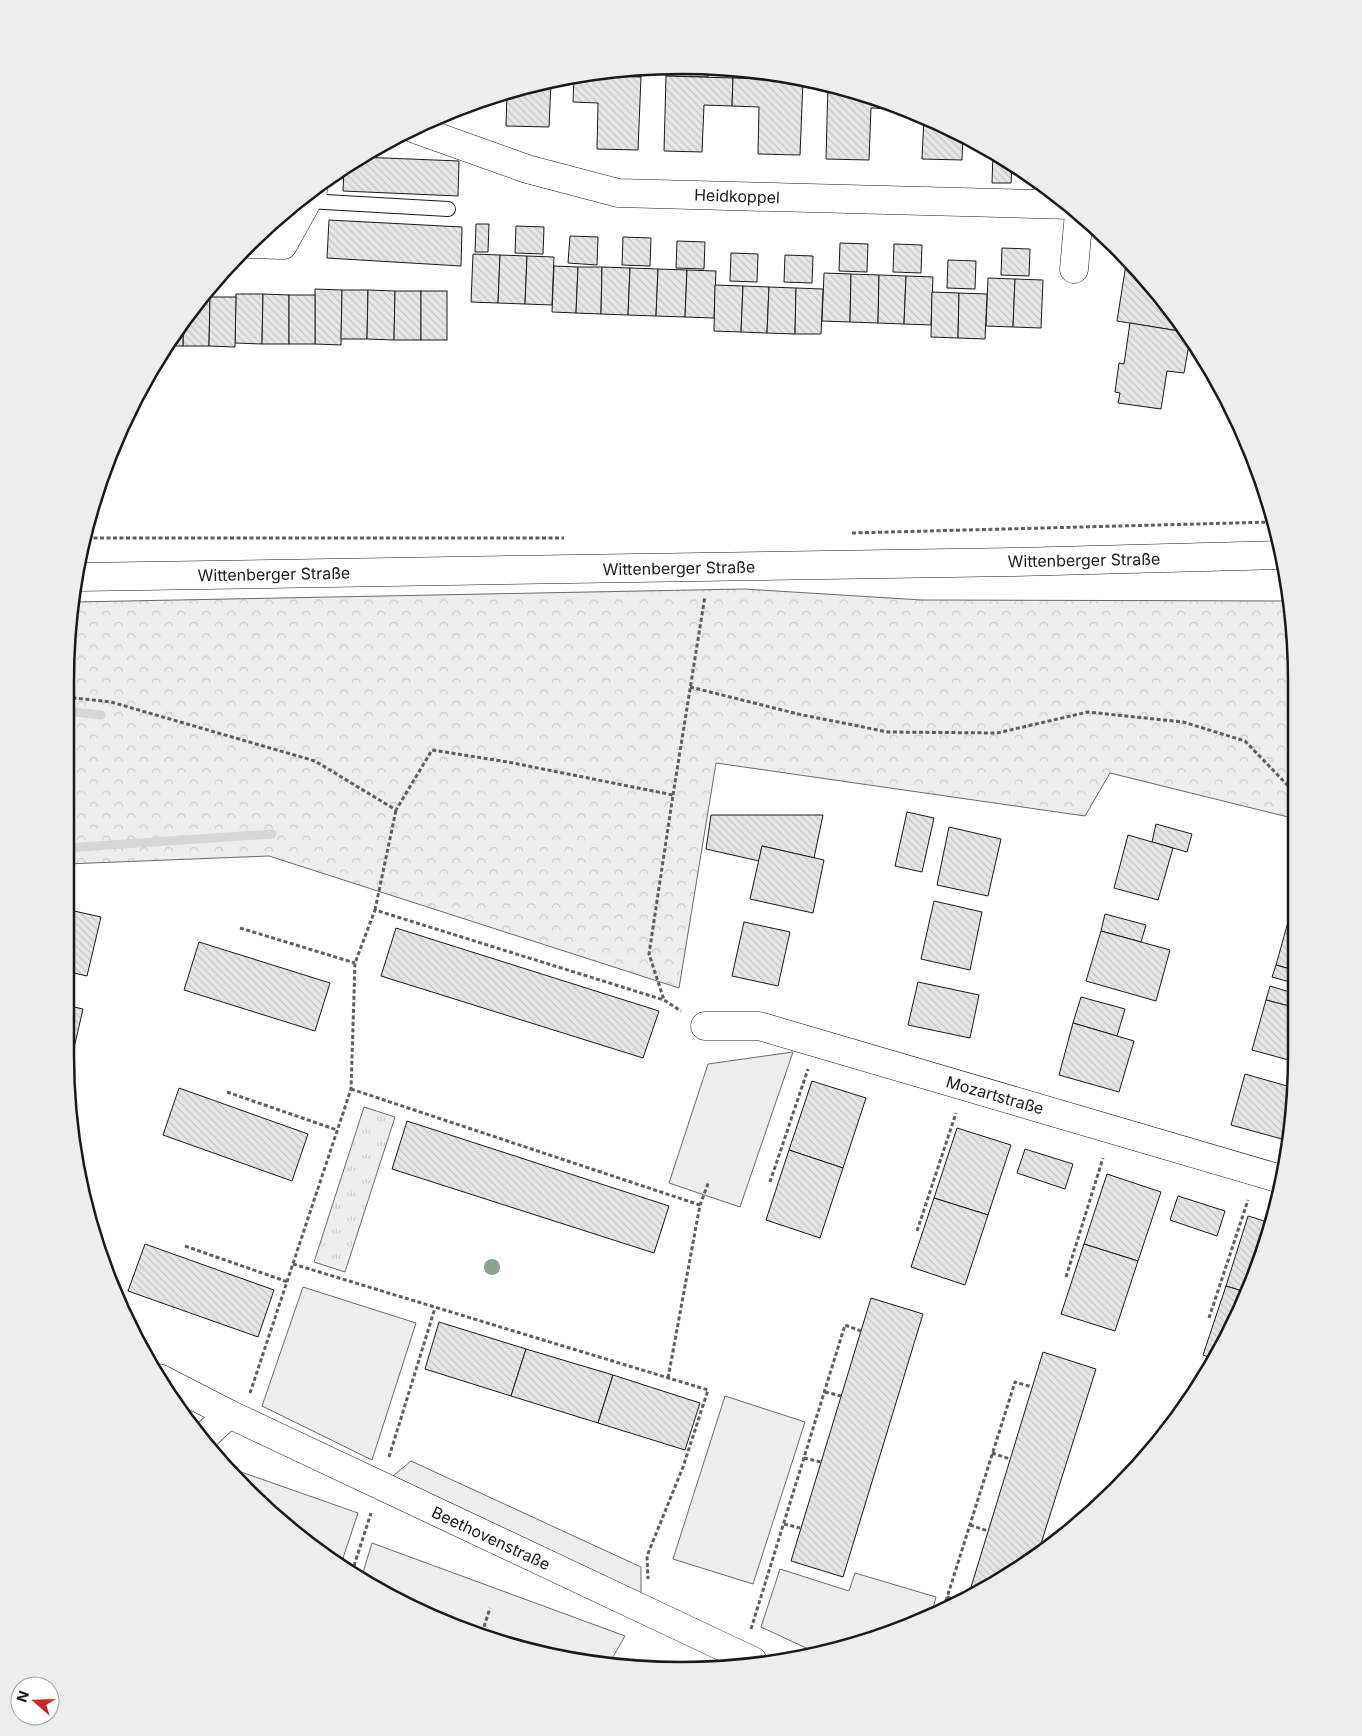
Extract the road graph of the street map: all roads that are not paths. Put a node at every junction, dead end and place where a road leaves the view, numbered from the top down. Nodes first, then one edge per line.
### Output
1 (422, 132) edge
2 (315, 196) edge
3 (306, 203) edge
4 (1058, 205) edge
5 (448, 209) dead end
6 (1077, 221) edge
7 (260, 244) edge
8 (1074, 270) dead end
9 (1275, 555) edge
10 (83, 577) edge
11 (705, 1026) road end
12 (1276, 1178) edge
13 (171, 1384) edge
14 (229, 1414) junction
15 (207, 1434) edge
16 (732, 1658) edge

1 - 4 street, Heidkoppel
2 - 5 lane
3 - 7 street
6 - 8 street
9 - 10 street, Wittenberger Straße
11 - 12 street, Mozartstraße
13 - 14 street, Beethovenstraße
14 - 15 street
14 - 16 street, Beethovenstraße

